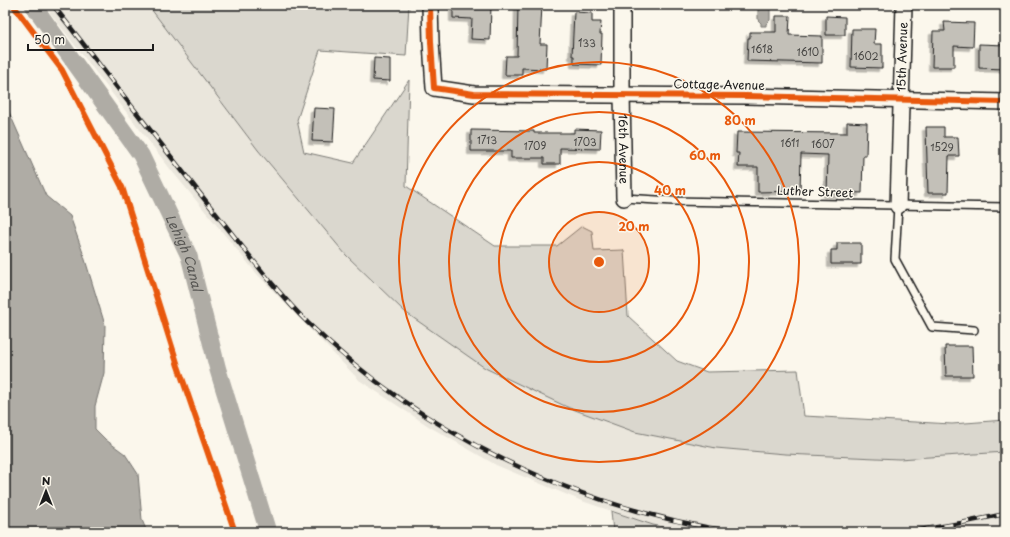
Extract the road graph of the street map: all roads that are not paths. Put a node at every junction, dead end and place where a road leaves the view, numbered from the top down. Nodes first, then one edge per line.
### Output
1 (430, 5) edge
2 (622, 5) edge
3 (904, 5) edge
4 (622, 94) junction
5 (901, 100) junction
6 (1005, 102) edge
7 (624, 198) joint
8 (898, 206) junction
9 (1005, 206) edge
10 (974, 330) dead end

1 - 4 street, Cottage Avenue
2 - 4 street, 16th Avenue
3 - 5 street, 15th Avenue
4 - 5 street, Cottage Avenue
4 - 7 street, 16th Avenue
5 - 6 street, Cottage Avenue
5 - 8 street, 15th Avenue
7 - 8 lane, Luther Street
8 - 9 lane, Luther Street
8 - 10 lane

